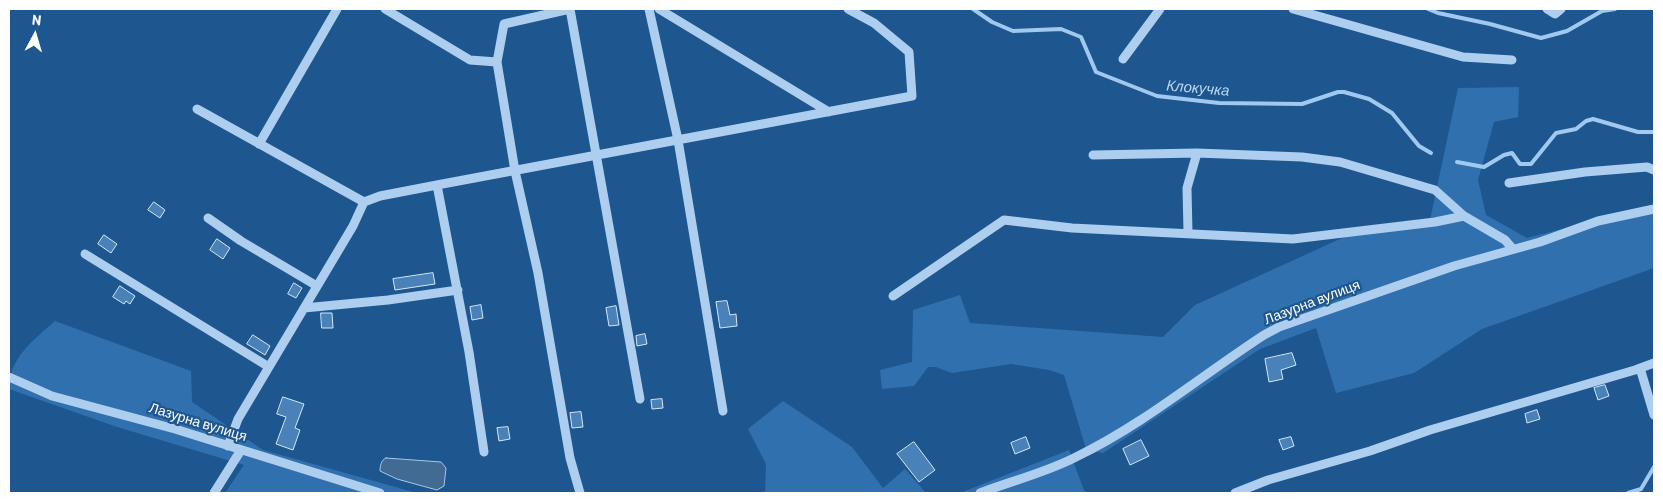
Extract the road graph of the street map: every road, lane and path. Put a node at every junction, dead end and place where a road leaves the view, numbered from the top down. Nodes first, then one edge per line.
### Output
1 (337, 9) edge
2 (384, 9) edge
3 (649, 9) edge
4 (659, 9) edge
5 (848, 9) edge
6 (1160, 9) edge
7 (1293, 9) edge
8 (1547, 9) edge
9 (1562, 9) edge
10 (1123, 59) dead end
11 (1512, 60) dead end
12 (497, 62) junction
13 (197, 109) dead end
14 (829, 112) junction
15 (678, 140) junction
16 (259, 144) junction
17 (1197, 153) junction
18 (598, 155) junction
19 (1093, 155) dead end
20 (1654, 170) edge
21 (515, 171) junction
22 (1509, 183) dead end
23 (437, 185) junction
24 (364, 202) junction
25 (1654, 209) edge
26 (1464, 216) junction
27 (208, 218) dead end
28 (1188, 232) junction
29 (1513, 249) junction
30 (85, 254) dead end
31 (317, 286) junction
32 (458, 290) junction
33 (893, 296) dead end
34 (304, 308) junction
35 (1654, 362) edge
36 (269, 367) junction
37 (1640, 368) junction
38 (9, 377) edge
39 (640, 399) dead end
40 (723, 411) dead end
41 (1654, 415) edge
42 (228, 446) junction
43 (241, 450) junction
44 (484, 452) dead end
45 (214, 493) edge
46 (380, 493) edge
47 (580, 493) edge
48 (980, 493) edge
49 (1235, 493) edge

1 - 16 street
2 - 12 street
3 - 15 street
4 - 14 street
5 - 14 street
6 - 10 street
7 - 11 street
8 - 9 street
12 - 18 street
12 - 21 street
13 - 16 street
14 - 15 street
15 - 18 street
15 - 40 street
16 - 24 street
17 - 19 street
17 - 26 street
17 - 28 street
18 - 21 street
18 - 39 street
20 - 22 street
21 - 23 street
21 - 47 street
23 - 24 street
23 - 32 street
24 - 31 street
25 - 29 street, Лазурна вулиця
26 - 28 street
26 - 29 street
27 - 31 street
28 - 33 street
29 - 48 street, Лазурна вулиця
30 - 36 street
31 - 34 street
32 - 34 street
32 - 44 street
34 - 36 street
35 - 37 street
36 - 42 street
37 - 41 street
37 - 49 street
38 - 42 street, Лазурна вулиця
42 - 43 street, Лазурна вулиця
43 - 45 street
43 - 46 street, Лазурна вулиця

